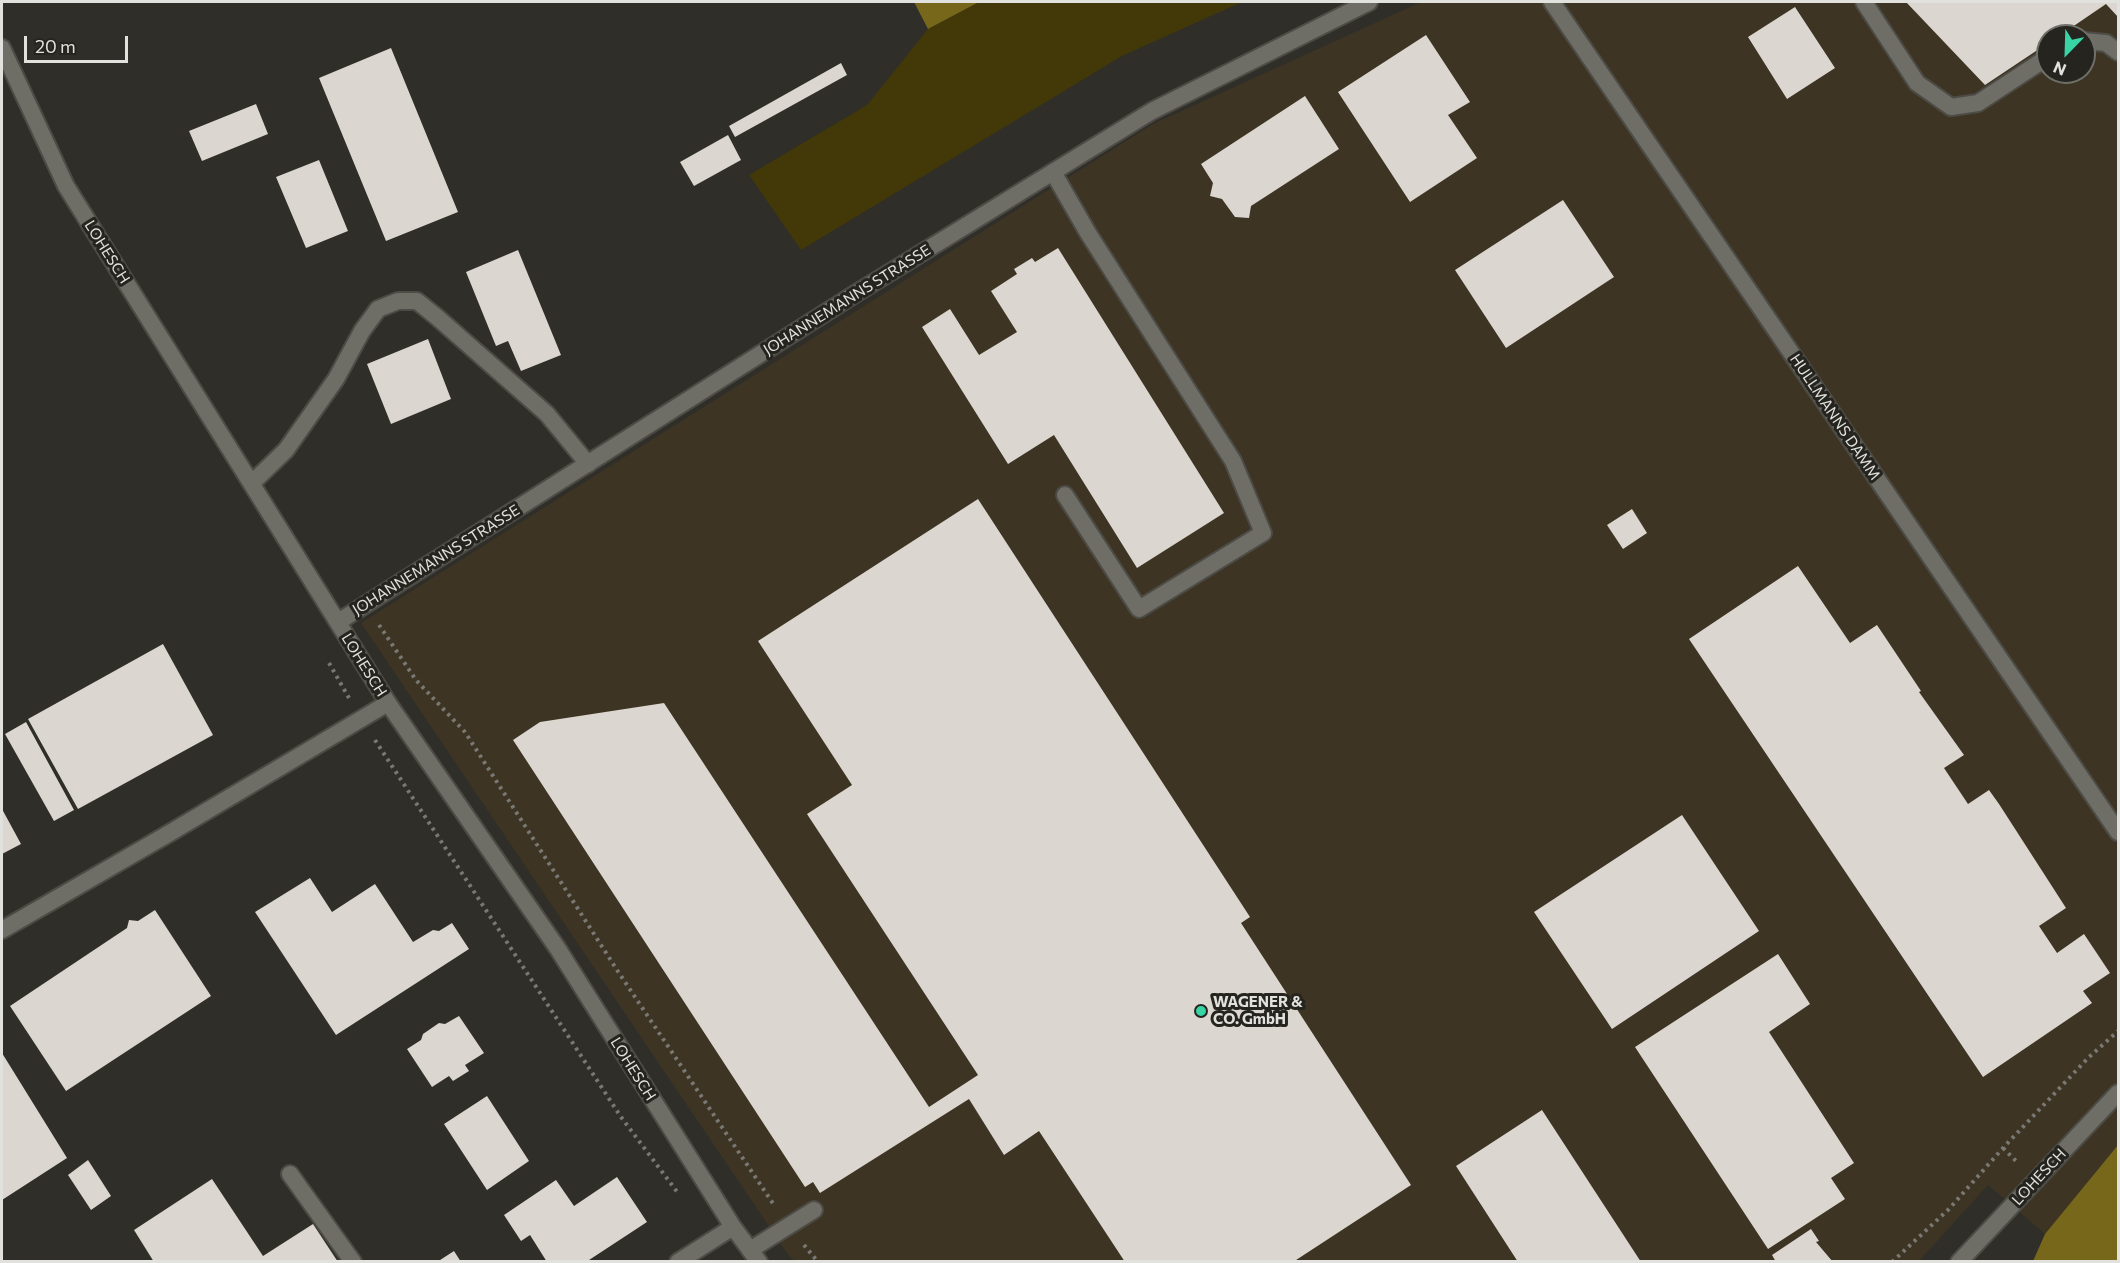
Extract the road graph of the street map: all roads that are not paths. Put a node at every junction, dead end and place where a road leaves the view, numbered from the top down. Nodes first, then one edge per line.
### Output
1 (1369, 2) edge
2 (1552, 2) edge
3 (1864, 2) edge
4 (2096, 42) edge
5 (2, 48) edge
6 (2118, 52) edge
7 (2036, 65) edge
8 (1053, 172) junction
9 (588, 464) junction
10 (252, 483) junction
11 (1065, 495) dead end
12 (338, 622) junction
13 (388, 702) junction
14 (2118, 832) edge
15 (2, 930) edge
16 (2118, 1093) edge
17 (290, 1174) dead end
18 (814, 1210) dead end
19 (733, 1227) junction
20 (754, 1256) edge
21 (352, 1262) edge
22 (678, 1262) edge
23 (1959, 1262) edge

1 - 8 street, JOHANNEMANNS STRASSE
2 - 14 street, HULLMANNS DAMM
3 - 7 street
4 - 6 street
5 - 10 street, LOHESCH
8 - 9 street, JOHANNEMANNS STRASSE
8 - 11 street
9 - 10 street
9 - 12 street, JOHANNEMANNS STRASSE
10 - 12 street, LOHESCH
12 - 13 street, LOHESCH
13 - 15 street
13 - 19 street, LOHESCH
16 - 23 street, LOHESCH
17 - 21 street
18 - 20 street
19 - 20 street, LOHESCH
19 - 22 street

